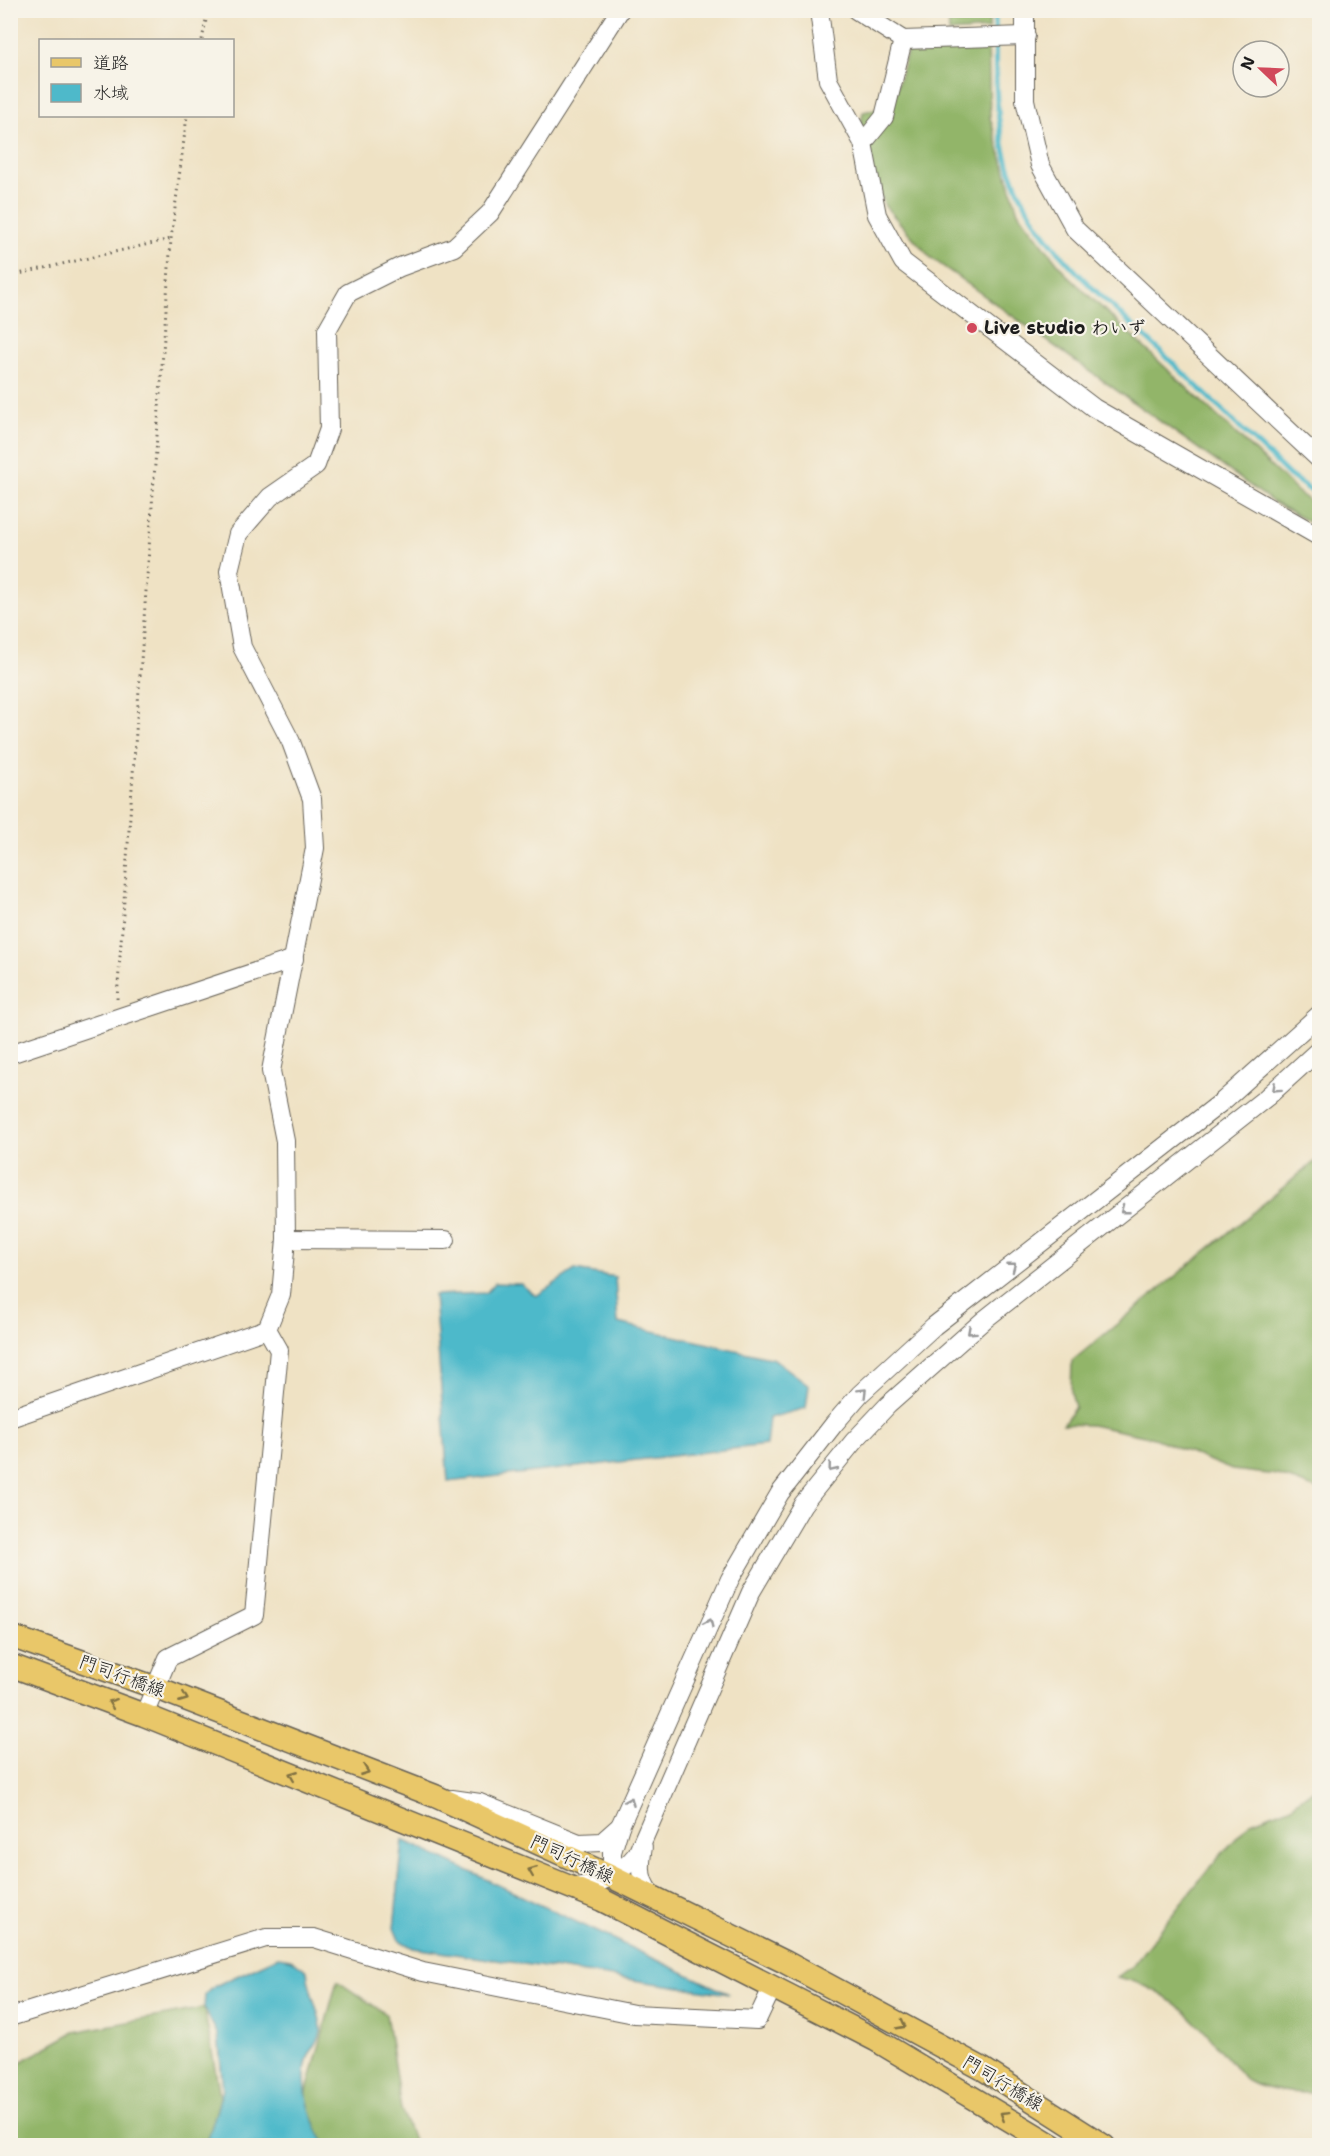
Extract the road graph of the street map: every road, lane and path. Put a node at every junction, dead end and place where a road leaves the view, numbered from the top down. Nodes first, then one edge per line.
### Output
1 (208, 10) edge
2 (620, 10) edge
3 (819, 10) edge
4 (856, 10) edge
5 (1025, 10) edge
6 (1026, 36) junction
7 (202, 39) edge
8 (903, 40) junction
9 (187, 117) edge
10 (862, 143) junction
11 (171, 239) junction
12 (10, 276) edge
13 (1320, 460) edge
14 (1320, 537) edge
15 (294, 959) junction
16 (1320, 1014) edge
17 (115, 1019) junction
18 (1320, 1049) edge
19 (10, 1054) edge
20 (285, 1239) junction
21 (446, 1240) dead end
22 (267, 1329) junction
23 (10, 1418) edge
24 (10, 1636) edge
25 (10, 1665) edge
26 (157, 1688) junction
27 (144, 1715) junction
28 (435, 1797) junction
29 (620, 1826) junction
30 (644, 1842) junction
31 (612, 1877) junction
32 (572, 1887) junction
33 (657, 1900) junction
34 (773, 1986) junction
35 (10, 2017) edge
36 (969, 2093) junction
37 (1053, 2145) edge
38 (1104, 2145) edge

1 - 7 path
2 - 15 street
3 - 10 street
4 - 8 street
5 - 6 street
6 - 8 street
6 - 13 street
8 - 10 street
9 - 11 path
10 - 14 street
11 - 12 path
11 - 17 path
15 - 17 street
15 - 20 street
29 -> 16 street
17 - 19 street
18 -> 30 street
20 - 21 street
20 - 22 street
22 - 23 street
22 - 26 street
24 - 26 main road, 門司行橋線
27 -> 25 main road, 門司行橋線
26 - 27 street
26 -> 28 main road, 門司行橋線
32 -> 27 main road, 門司行橋線
28 - 29 street
28 - 31 main road, 門司行橋線
29 - 31 street
30 - 31 street
30 - 33 street
31 - 32 street
31 - 33 main road, 門司行橋線
31 - 36 main road
32 - 34 main road, 門司行橋線
33 -> 38 main road, 門司行橋線
34 - 35 street
34 - 36 main road, 門司行橋線
37 -> 36 main road, 門司行橋線

